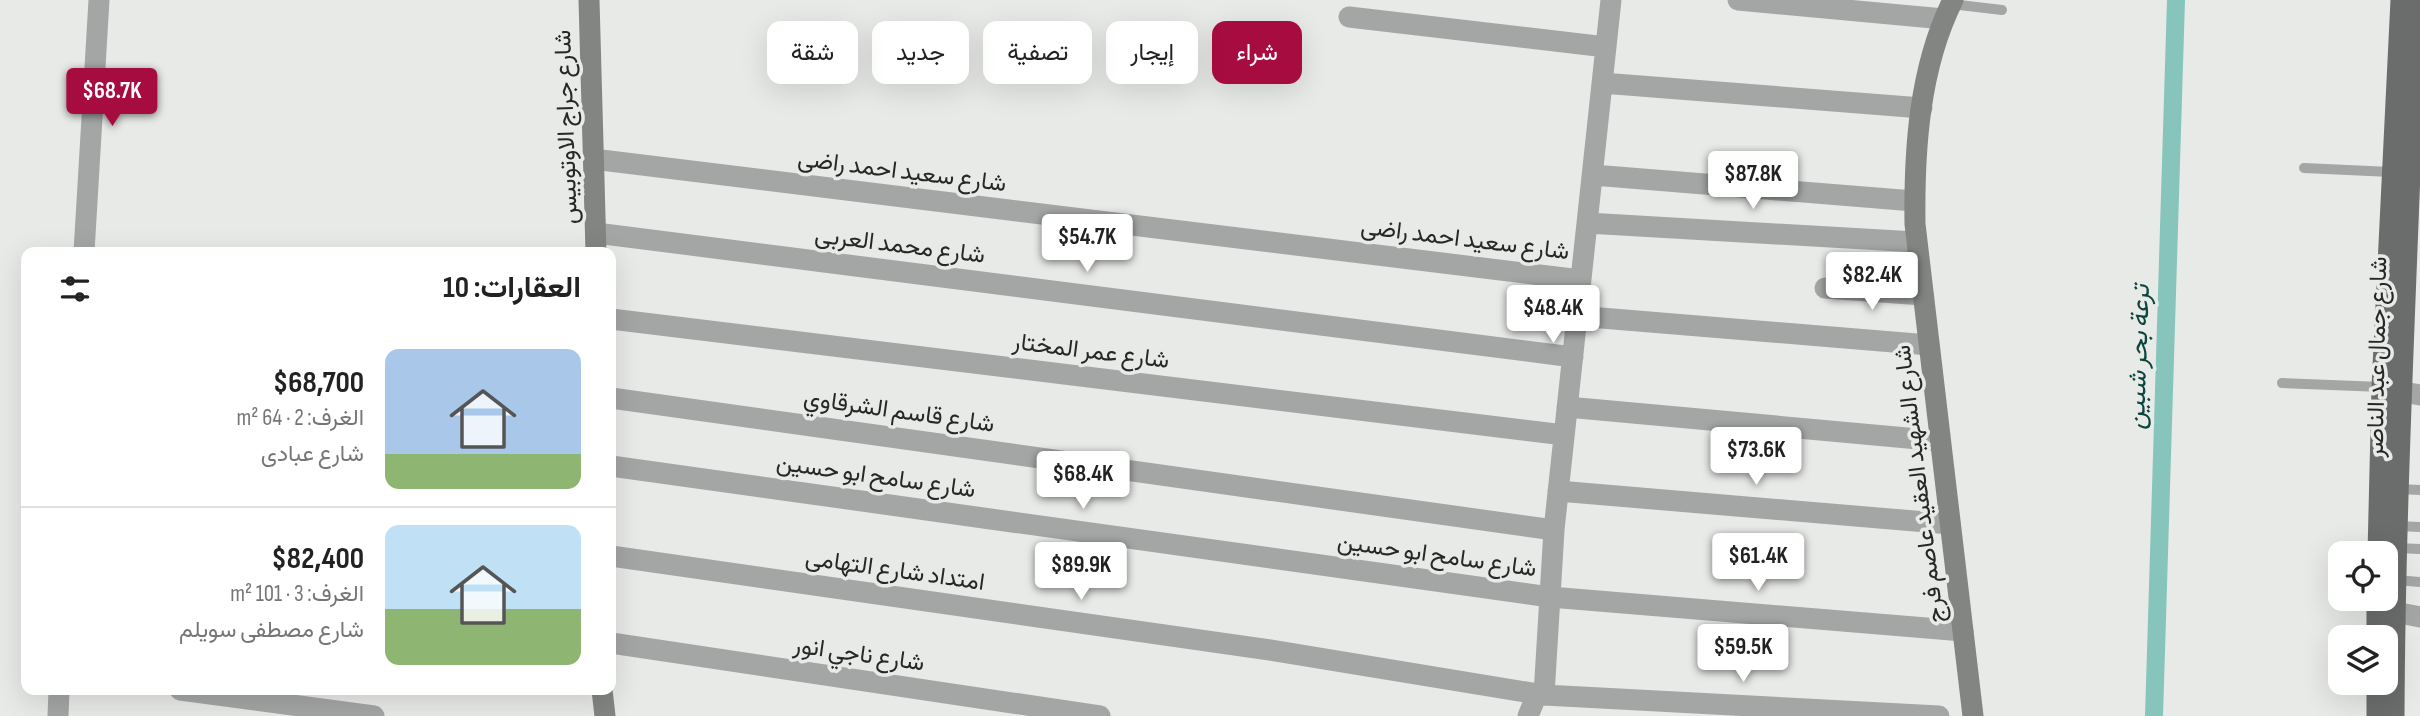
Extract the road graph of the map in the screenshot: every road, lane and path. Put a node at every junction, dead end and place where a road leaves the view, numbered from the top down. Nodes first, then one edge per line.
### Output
1 (99, 0) edge
2 (589, 0) edge
3 (1611, 0) edge
4 (1738, 0) edge
5 (2413, 4) edge
6 (1949, 8) edge
7 (2002, 10) dead end
8 (1349, 17) dead end
9 (1606, 47) junction
10 (2417, 69) edge
11 (1602, 83) junction
12 (1922, 108) junction
13 (2416, 114) edge
14 (2415, 158) edge
15 (593, 159) junction
16 (2304, 168) dead end
17 (2391, 172) junction
18 (1593, 175) junction
19 (1914, 201) junction
20 (2413, 221) edge
21 (1587, 223) junction
22 (1916, 242) junction
23 (596, 243) edge
24 (84, 247) edge
25 (1581, 280) junction
26 (1825, 288) dead end
27 (1923, 295) junction
28 (1577, 316) junction
29 (616, 320) edge
30 (1929, 345) junction
31 (1573, 357) junction
32 (2282, 383) dead end
33 (2382, 387) junction
34 (2411, 393) edge
35 (616, 399) edge
36 (1567, 407) junction
37 (1564, 435) junction
38 (1940, 440) junction
39 (616, 467) edge
40 (2400, 489) edge
41 (1559, 491) junction
42 (1950, 524) junction
43 (2399, 526) junction
44 (2420, 527) edge
45 (1554, 530) junction
46 (2390, 541) edge
47 (2392, 541) edge
48 (2420, 549) edge
49 (2398, 550) edge
50 (616, 557) edge
51 (2398, 580) edge
52 (2420, 582) edge
53 (1550, 597) junction
54 (2395, 612) joint
55 (2420, 617) edge
56 (1963, 631) junction
57 (616, 644) edge
58 (59, 695) edge
59 (208, 695) edge
60 (603, 695) edge
61 (2377, 695) edge
62 (1535, 706) edge
63 (294, 710) edge
64 (609, 715) edge
65 (58, 716) edge
66 (374, 716) edge
67 (1100, 716) edge
68 (1939, 716) edge
69 (1973, 716) edge
70 (2377, 716) edge
71 (2394, 716) edge

1 - 24 street
2 - 15 street, شارع جراج الاوتوبيس
3 - 9 street
4 - 6 street
5 - 10 main road, شارع جمال عبد الناصر
5 - 17 main road, شارع جمال عبد الناصر
6 - 7 lane
6 - 12 street, شارع الشهيد العقيد عاصم فرج
8 - 9 street
9 - 11 street
10 - 13 main road, شارع جمال عبد الناصر
11 - 12 street
11 - 18 street
12 - 19 street, شارع الشهيد العقيد عاصم فرج
13 - 14 main road, شارع جمال عبد الناصر
14 - 20 main road, شارع جمال عبد الناصر
15 - 23 street, شارع جراج الاوتوبيس
15 - 25 street, شارع سعيد احمد راضى
16 - 17 lane
17 - 33 main road, شارع جمال عبد الناصر
18 - 19 street
18 - 21 street
19 - 22 street, شارع الشهيد العقيد عاصم فرج
20 - 34 main road, شارع جمال عبد الناصر
21 - 22 street
21 - 25 street
22 - 27 street, شارع الشهيد العقيد عاصم فرج
23 - 31 street, شارع محمد العربى
25 - 28 street
26 - 27 street
27 - 30 street, شارع الشهيد العقيد عاصم فرج
28 - 30 street
28 - 31 street
29 - 37 street, شارع عمر المختار
30 - 38 street, شارع الشهيد العقيد عاصم فرج
31 - 36 street
32 - 33 lane
33 - 40 main road, شارع جمال عبد الناصر
34 - 40 main road, شارع جمال عبد الناصر
35 - 45 street, شارع قاسم الشرقاوي
36 - 37 street
36 - 38 street
37 - 41 street
38 - 42 street, شارع الشهيد العقيد عاصم فرج
39 - 53 street, شارع سامح ابو حسين
40 - 43 main road, شارع جمال عبد الناصر
40 - 46 main road, شارع جمال عبد الناصر
41 - 42 street
41 - 45 street
42 - 56 street, شارع الشهيد العقيد عاصم فرج
43 - 44 lane
43 - 47 main road, شارع جمال عبد الناصر
45 - 53 street
48 - 49 lane
50 - 62 street, امتداد شارع التهامى
51 - 52 lane
53 - 56 street, شارع سامح ابو حسين
53 - 62 street
54 - 55 street
54 - 71 main road, شارع جمال عبد الناصر
56 - 69 street, شارع الشهيد العقيد عاصم فرج
57 - 67 street, شارع ناجي انور
58 - 65 street
59 - 63 street
60 - 64 street
61 - 70 main road
62 - 68 street, امتداد شارع التهامى
63 - 66 street

